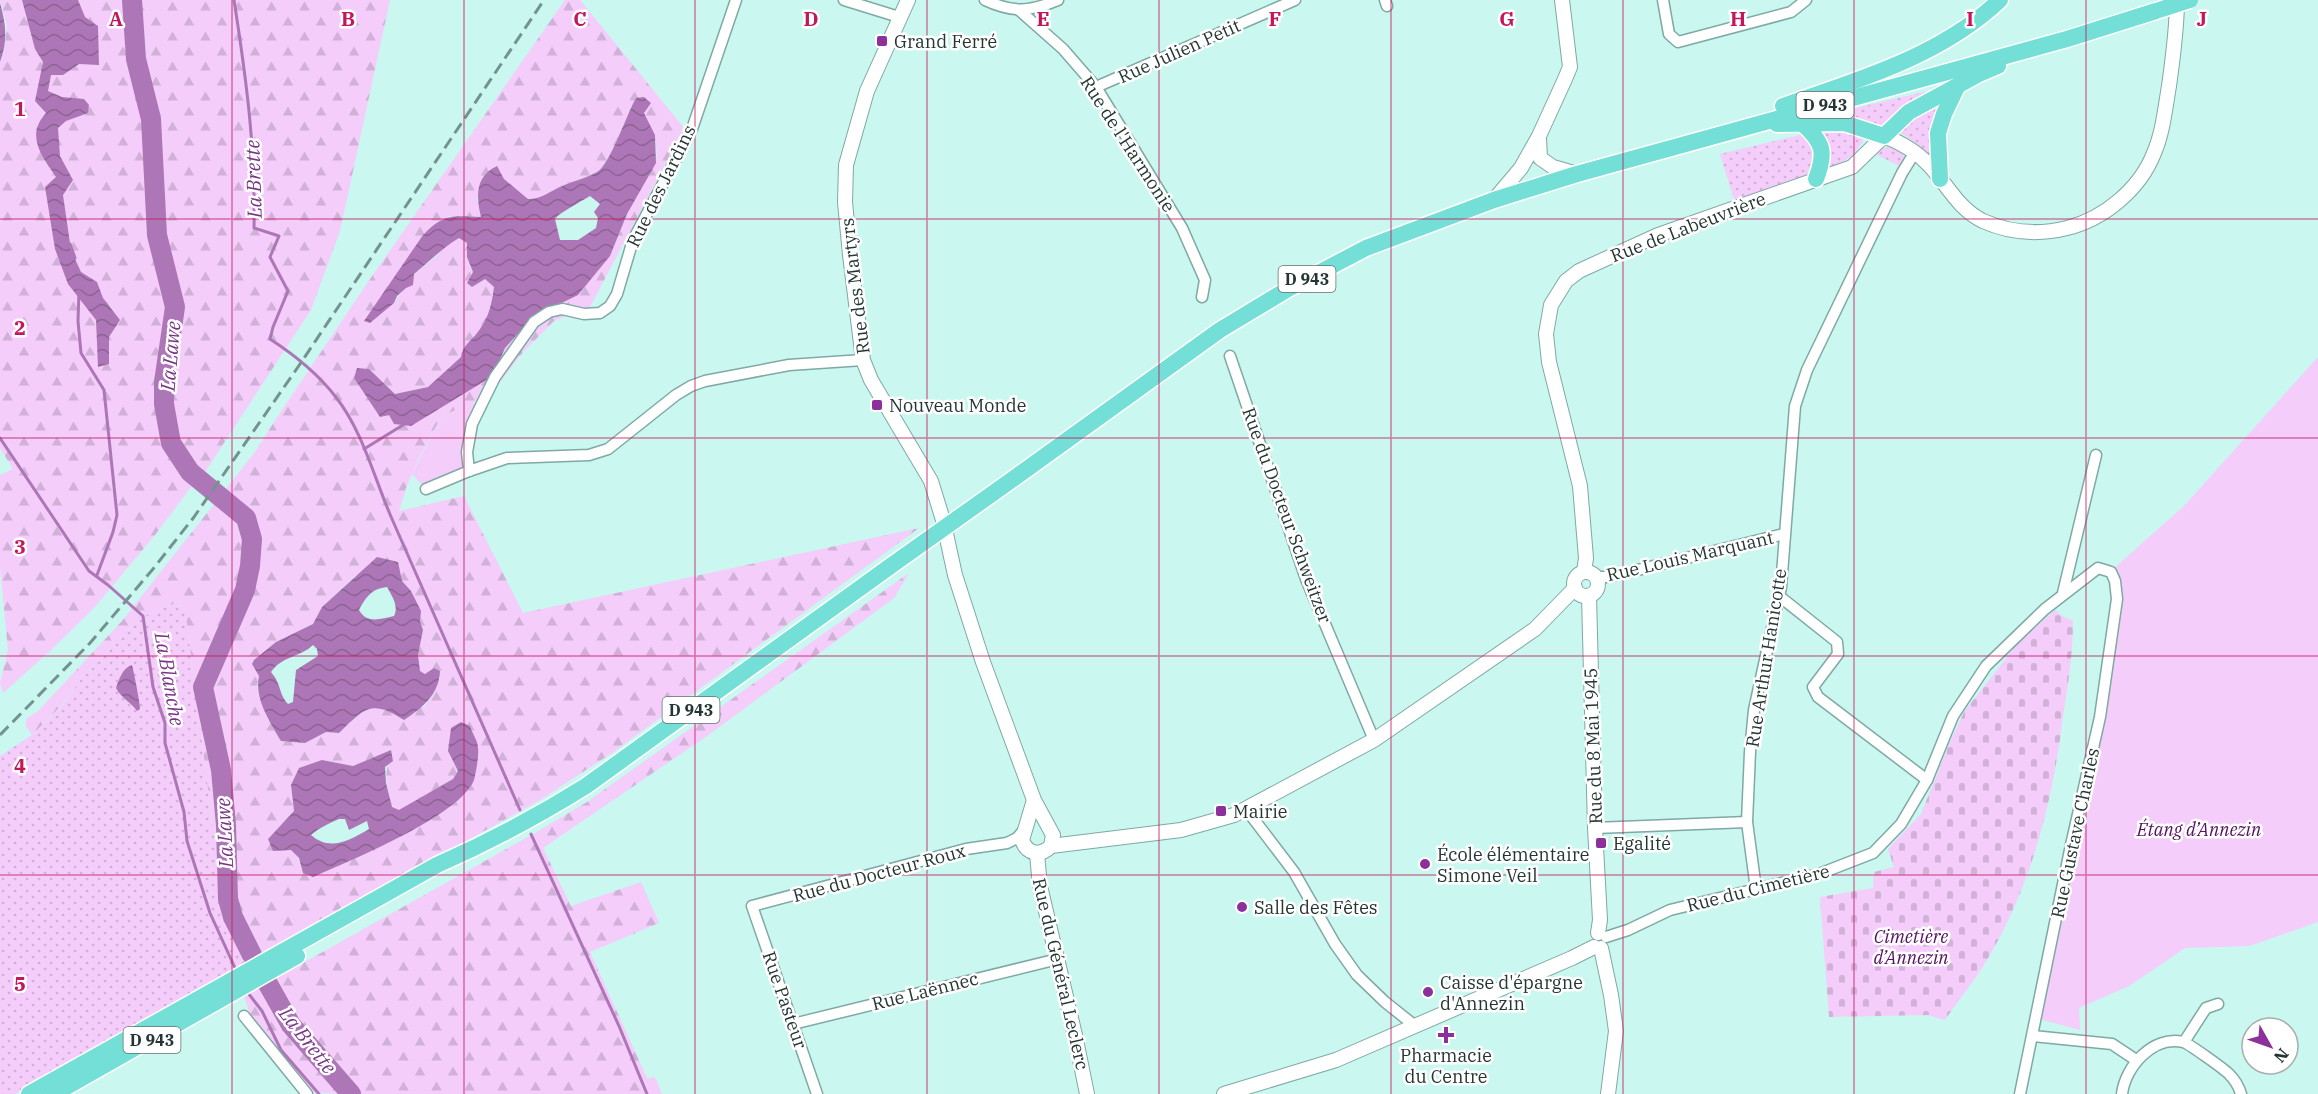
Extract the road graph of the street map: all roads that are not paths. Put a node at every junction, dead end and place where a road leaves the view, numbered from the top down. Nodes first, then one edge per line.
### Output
1 (736, 0) edge
2 (844, 0) edge
3 (908, 0) edge
4 (985, 0) edge
5 (1058, 0) edge
6 (1295, 0) edge
7 (1562, 0) edge
8 (1663, 0) edge
9 (1806, 0) edge
10 (2000, 0) edge
11 (2177, 0) edge
12 (2190, 0) edge
13 (1019, 10) junction
14 (899, 17) junction
15 (2067, 39) junction
16 (1096, 87) junction
17 (1957, 87) junction
18 (1758, 124) junction
19 (1803, 124) junction
20 (1539, 136) junction
21 (1884, 136) junction
22 (1915, 152) junction
23 (1577, 174) junction
24 (1816, 179) junction
25 (1940, 179) junction
26 (1494, 200) junction
27 (1202, 297) dead end
28 (1230, 356) dead end
29 (863, 360) junction
30 (2096, 455) dead end
31 (469, 471) junction
32 (426, 489) dead end
33 (1784, 534) junction
34 (2111, 572) joint
35 (1590, 575) junction
36 (1575, 588) junction
37 (2063, 593) junction
38 (1589, 596) junction
39 (1779, 596) junction
40 (1374, 740) junction
41 (1927, 780) junction
42 (1034, 800) junction
43 (1245, 809) junction
44 (1747, 822) junction
45 (1048, 827) junction
46 (1026, 828) junction
47 (1595, 828) junction
48 (1079, 841) junction
49 (1007, 843) junction
50 (483, 845) junction
51 (1051, 846) junction
52 (1032, 851) junction
53 (1756, 889) junction
54 (752, 906) joint
55 (1600, 941) junction
56 (1058, 959) junction
57 (2218, 1004) dead end
58 (244, 1016) dead end
59 (793, 1024) junction
60 (1414, 1025) junction
61 (2033, 1036) junction
62 (2184, 1042) junction
63 (2136, 1060) junction
64 (29, 1094) edge
65 (54, 1094) edge
66 (307, 1094) edge
67 (817, 1094) edge
68 (1087, 1094) edge
69 (1224, 1094) edge
70 (1608, 1094) edge
71 (2020, 1094) edge
72 (2122, 1094) edge
73 (2241, 1094) edge

1 - 31 street, Rue des Jardins
2 - 14 street
3 - 14 street, Rue des Martyrs
4 - 13 street
5 - 13 street
6 - 16 street, Rue Julien Petit
7 - 20 street
8 - 9 street
10 - 18 main road
11 - 25 street
12 - 15 main road, D 943, bridge
13 - 16 street, Rue de l'Harmonie
14 - 29 street, Rue des Martyrs
15 - 17 main road
15 - 18 main road, D 943
16 - 27 street, Rue de l'Harmonie
17 - 21 main road
17 - 25 main road
18 - 19 main road
18 - 23 main road, D 943
19 - 21 main road
19 - 24 main road
20 - 23 street
20 - 26 street
21 - 22 street
21 - 24 street, Rue de Labeuvrière
22 - 25 street
22 - 33 street, Rue Arthur Hanicotte
23 - 26 main road, D 943
24 - 35 street, Rue de Labeuvrière
26 - 50 main road, D 943, bridge
28 - 40 street, Rue du Docteur Schweitzer
29 - 31 street
29 - 42 street, Rue des Martyrs
30 - 37 street
31 - 32 street
33 - 35 street, Rue Louis Marquant
33 - 39 street, Rue Arthur Hanicotte
34 - 37 street, Rue du Cimetière
34 - 61 street, Rue Gustave Charles
35 - 36 street
35 - 38 street
36 - 38 street
36 - 40 street
37 - 41 street, Rue du Cimetière
38 - 47 street, Rue du 8 Mai 1945
39 - 41 street
39 - 44 street, Rue Arthur Hanicotte
40 - 43 street
41 - 53 street, Rue du Cimetière
42 - 45 street
42 - 46 street
43 - 48 street
43 - 60 street
44 - 47 street
44 - 53 street, Rue Arthur Hanicotte
45 - 46 street
45 - 48 street
45 - 51 street
46 - 49 street, Rue du Docteur Roux
46 - 52 street
47 - 55 street, Rue du 8 Mai 1945
48 - 51 street
49 - 52 street, Rue du Docteur Roux
49 - 54 street, Rue du Docteur Roux
50 - 64 main road, D 943
50 - 65 main road, D 943
51 - 52 street
52 - 56 street, Rue du Général Leclerc
53 - 55 street, Rue du Cimetière
54 - 59 street, Rue Pasteur
55 - 60 street
55 - 70 street, Rue du 8 Mai 1945
56 - 59 street, Rue Laënnec
56 - 68 street, Rue du Général Leclerc
57 - 62 street
58 - 66 street
59 - 67 street, Rue Pasteur
60 - 69 street
61 - 63 street
61 - 71 street, Rue Gustave Charles
62 - 63 street
62 - 73 street
63 - 72 street

